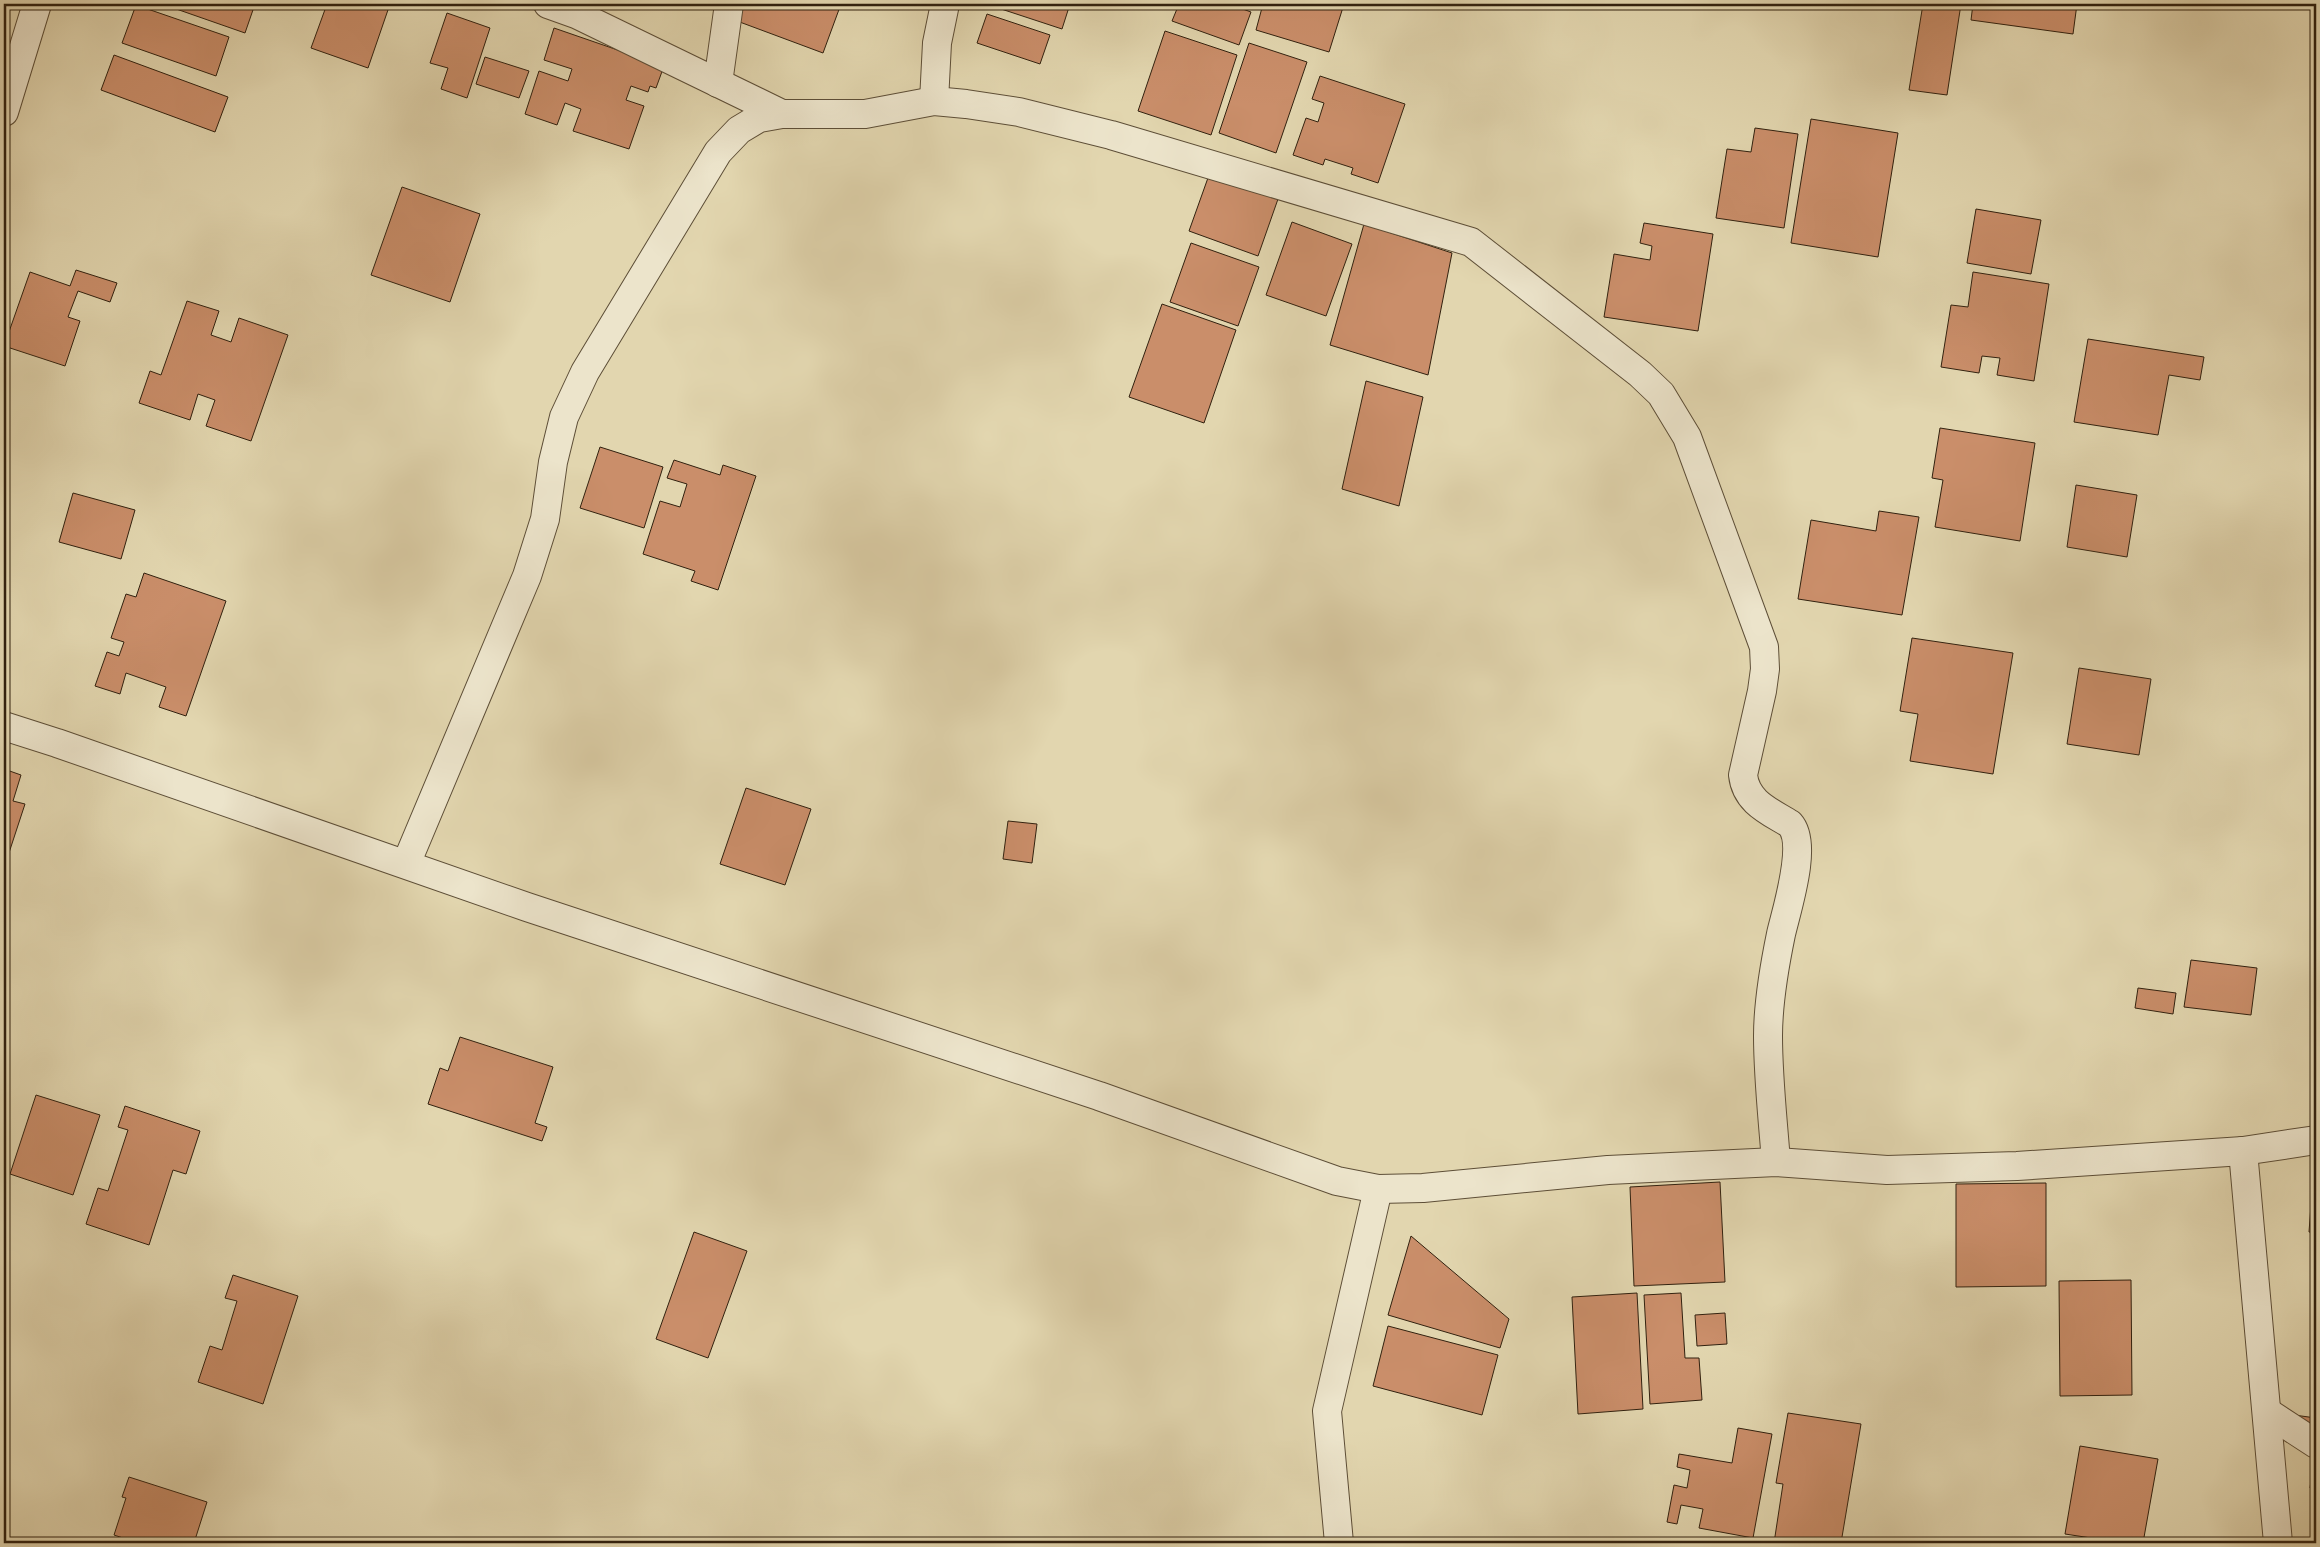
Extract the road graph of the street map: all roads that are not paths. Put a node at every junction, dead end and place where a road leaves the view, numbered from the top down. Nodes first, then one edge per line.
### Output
1 (37, 4) edge
2 (548, 4) edge
3 (729, 4) edge
4 (945, 4) edge
5 (718, 82) junction
6 (934, 101) junction
7 (4, 112) edge
8 (782, 114) junction
9 (4, 726) edge
10 (406, 864) junction
11 (2316, 1140) edge
12 (2243, 1151) junction
13 (1776, 1162) junction
14 (1378, 1189) junction
15 (2267, 1412) junction
16 (2316, 1444) edge
17 (1339, 1543) edge
18 (2278, 1543) edge

1 - 7 street
2 - 5 street
3 - 5 street
4 - 6 street
5 - 8 street
6 - 8 street
6 - 13 street
8 - 10 street
9 - 10 street
10 - 14 street
11 - 12 street
12 - 13 street
12 - 15 street
13 - 14 street
14 - 17 street
15 - 16 street
15 - 18 street

